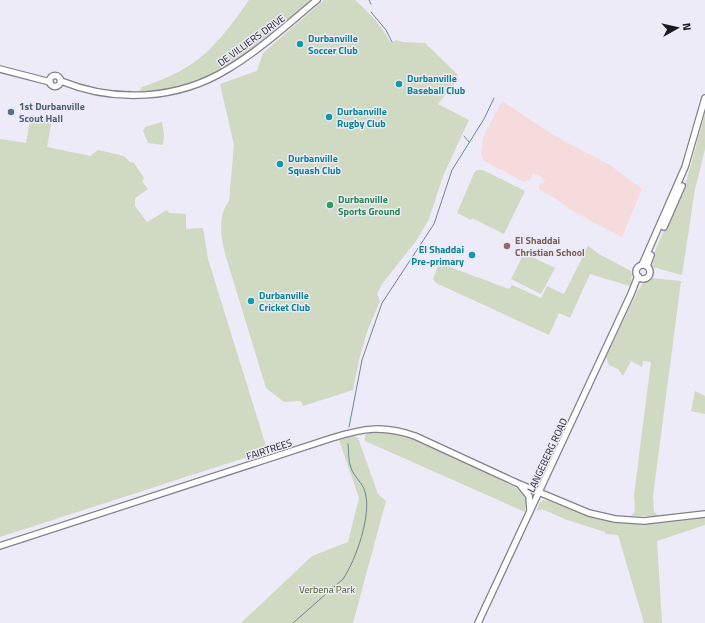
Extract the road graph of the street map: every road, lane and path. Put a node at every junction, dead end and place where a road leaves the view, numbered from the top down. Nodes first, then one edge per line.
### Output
1 (318, 0) edge
2 (0, 69) edge
3 (51, 80) junction
4 (60, 83) junction
5 (705, 98) edge
6 (645, 265) junction
7 (640, 278) junction
8 (517, 483) junction
9 (539, 492) junction
10 (530, 513) junction
11 (705, 514) edge
12 (0, 546) edge
13 (478, 623) edge

1 - 4 main road, DE VILLIERS DRIVE
2 - 3 main road
3 - 4 main road
3 - 4 main road
5 - 6 main road
6 - 7 main road
6 - 7 main road
7 - 9 main road, LANGEBERG ROAD
8 - 9 main road, FAIRTREES
8 - 10 main road
8 - 12 main road, FAIRTREES
9 - 10 main road, LANGEBERG ROAD
9 - 11 main road, FAIRTREES
10 - 13 main road, LANGEBERG ROAD

